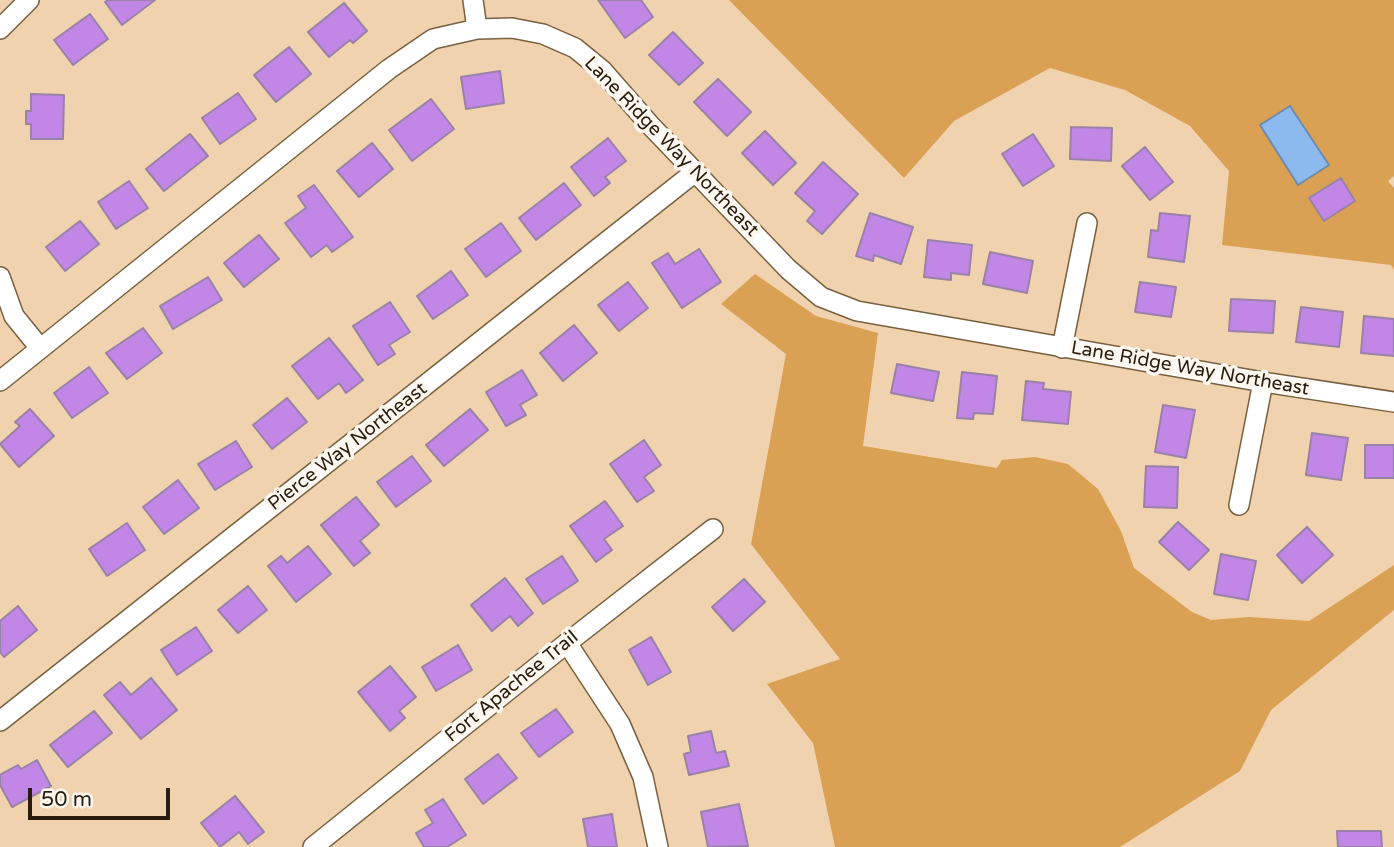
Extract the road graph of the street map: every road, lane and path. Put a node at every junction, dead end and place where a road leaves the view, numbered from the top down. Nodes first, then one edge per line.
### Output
1 (29, 0) edge
2 (473, 0) edge
3 (0, 29) edge
4 (477, 29) junction
5 (695, 172) junction
6 (1087, 223) dead end
7 (0, 277) edge
8 (40, 348) junction
9 (1062, 348) junction
10 (0, 381) edge
11 (1263, 382) junction
12 (1394, 402) edge
13 (1239, 505) dead end
14 (713, 529) dead end
15 (567, 643) junction
16 (0, 721) edge
17 (313, 847) edge
18 (658, 847) edge

1 - 3 street
2 - 4 street
4 - 5 street, Lane Ridge Way Northeast
4 - 8 street, Lane Ridge Way Northeast
5 - 9 street, Lane Ridge Way Northeast
5 - 16 street, Pierce Way Northeast
6 - 9 street
7 - 8 street
8 - 10 street, Lane Ridge Way Northeast
9 - 11 street, Lane Ridge Way Northeast
11 - 12 street, Lane Ridge Way Northeast
11 - 13 street
14 - 15 street, Fort Apachee Trail
15 - 17 street, Fort Apachee Trail
15 - 18 street

